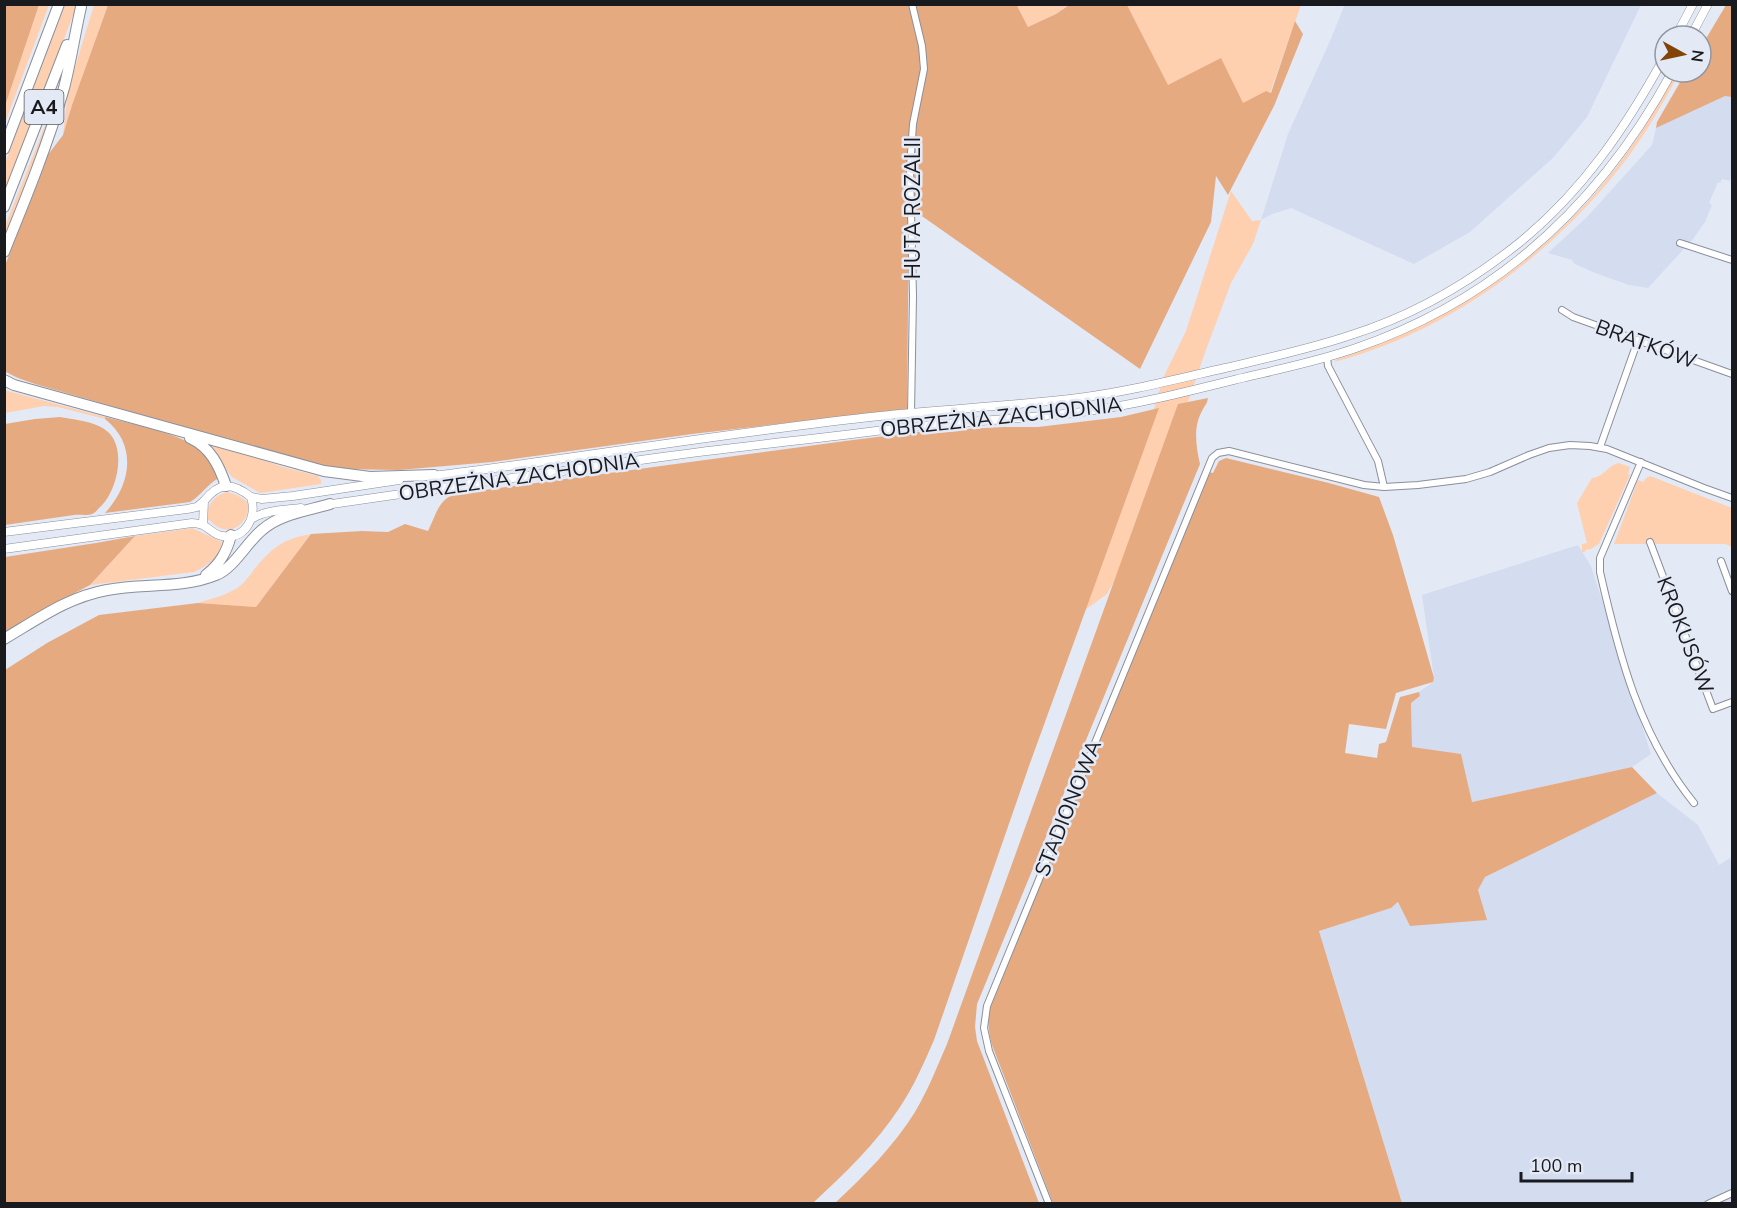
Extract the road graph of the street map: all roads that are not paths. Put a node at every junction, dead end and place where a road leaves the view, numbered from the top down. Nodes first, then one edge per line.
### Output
1 (59, 4) edge
2 (912, 4) edge
3 (1693, 4) edge
4 (1708, 4) edge
5 (82, 6) edge
6 (1682, 24) edge
7 (1697, 24) edge
8 (1653, 77) edge
9 (1665, 84) edge
10 (4, 149) edge
11 (4, 207) edge
12 (1680, 243) dead end
13 (4, 252) edge
14 (1732, 260) edge
15 (1562, 310) dead end
16 (1638, 340) junction
17 (1327, 357) junction
18 (1732, 374) edge
19 (4, 380) edge
20 (911, 413) junction
21 (167, 427) junction
22 (1599, 447) junction
23 (1641, 462) junction
24 (434, 475) junction
25 (226, 486) junction
26 (1384, 487) junction
27 (251, 497) junction
28 (1732, 498) edge
29 (204, 501) junction
30 (330, 504) junction
31 (253, 518) junction
32 (203, 524) junction
33 (4, 532) edge
34 (231, 535) junction
35 (1650, 542) dead end
36 (4, 549) edge
37 (1720, 561) dead end
38 (201, 579) junction
39 (1732, 591) edge
40 (4, 639) edge
41 (1732, 702) edge
42 (1694, 803) dead end
43 (1732, 1193) edge
44 (1049, 1203) edge
45 (1708, 1203) edge

1 - 10 highway, A4
2 - 20 street, HUTA ROZALII
3 - 6 street
4 - 7 street
5 - 11 highway, A4
5 - 13 highway
8 - 20 street, OBRZEŻNA ZACHODNIA
9 - 17 street, OBRZEŻNA ZACHODNIA
12 - 14 street
15 - 16 street, BRATKÓW
16 - 18 street, BRATKÓW
16 - 22 street
17 - 26 street
17 - 30 street, OBRZEŻNA ZACHODNIA
19 - 21 highway
20 - 24 street, OBRZEŻNA ZACHODNIA
21 - 24 highway
21 - 25 highway
22 - 23 street, STADIONOWA
22 - 26 street, STADIONOWA
23 - 28 street, STADIONOWA
23 - 42 street
24 - 27 street, OBRZEŻNA ZACHODNIA
25 - 27 street
25 - 29 street
26 - 44 street, STADIONOWA
27 - 31 street
29 - 32 street
29 - 33 street
30 - 31 street, OBRZEŻNA ZACHODNIA
30 - 38 highway
31 - 34 street
32 - 34 street
32 - 36 street
34 - 38 highway
35 - 41 street, KROKUSÓW
37 - 39 street
38 - 40 highway
43 - 45 street

